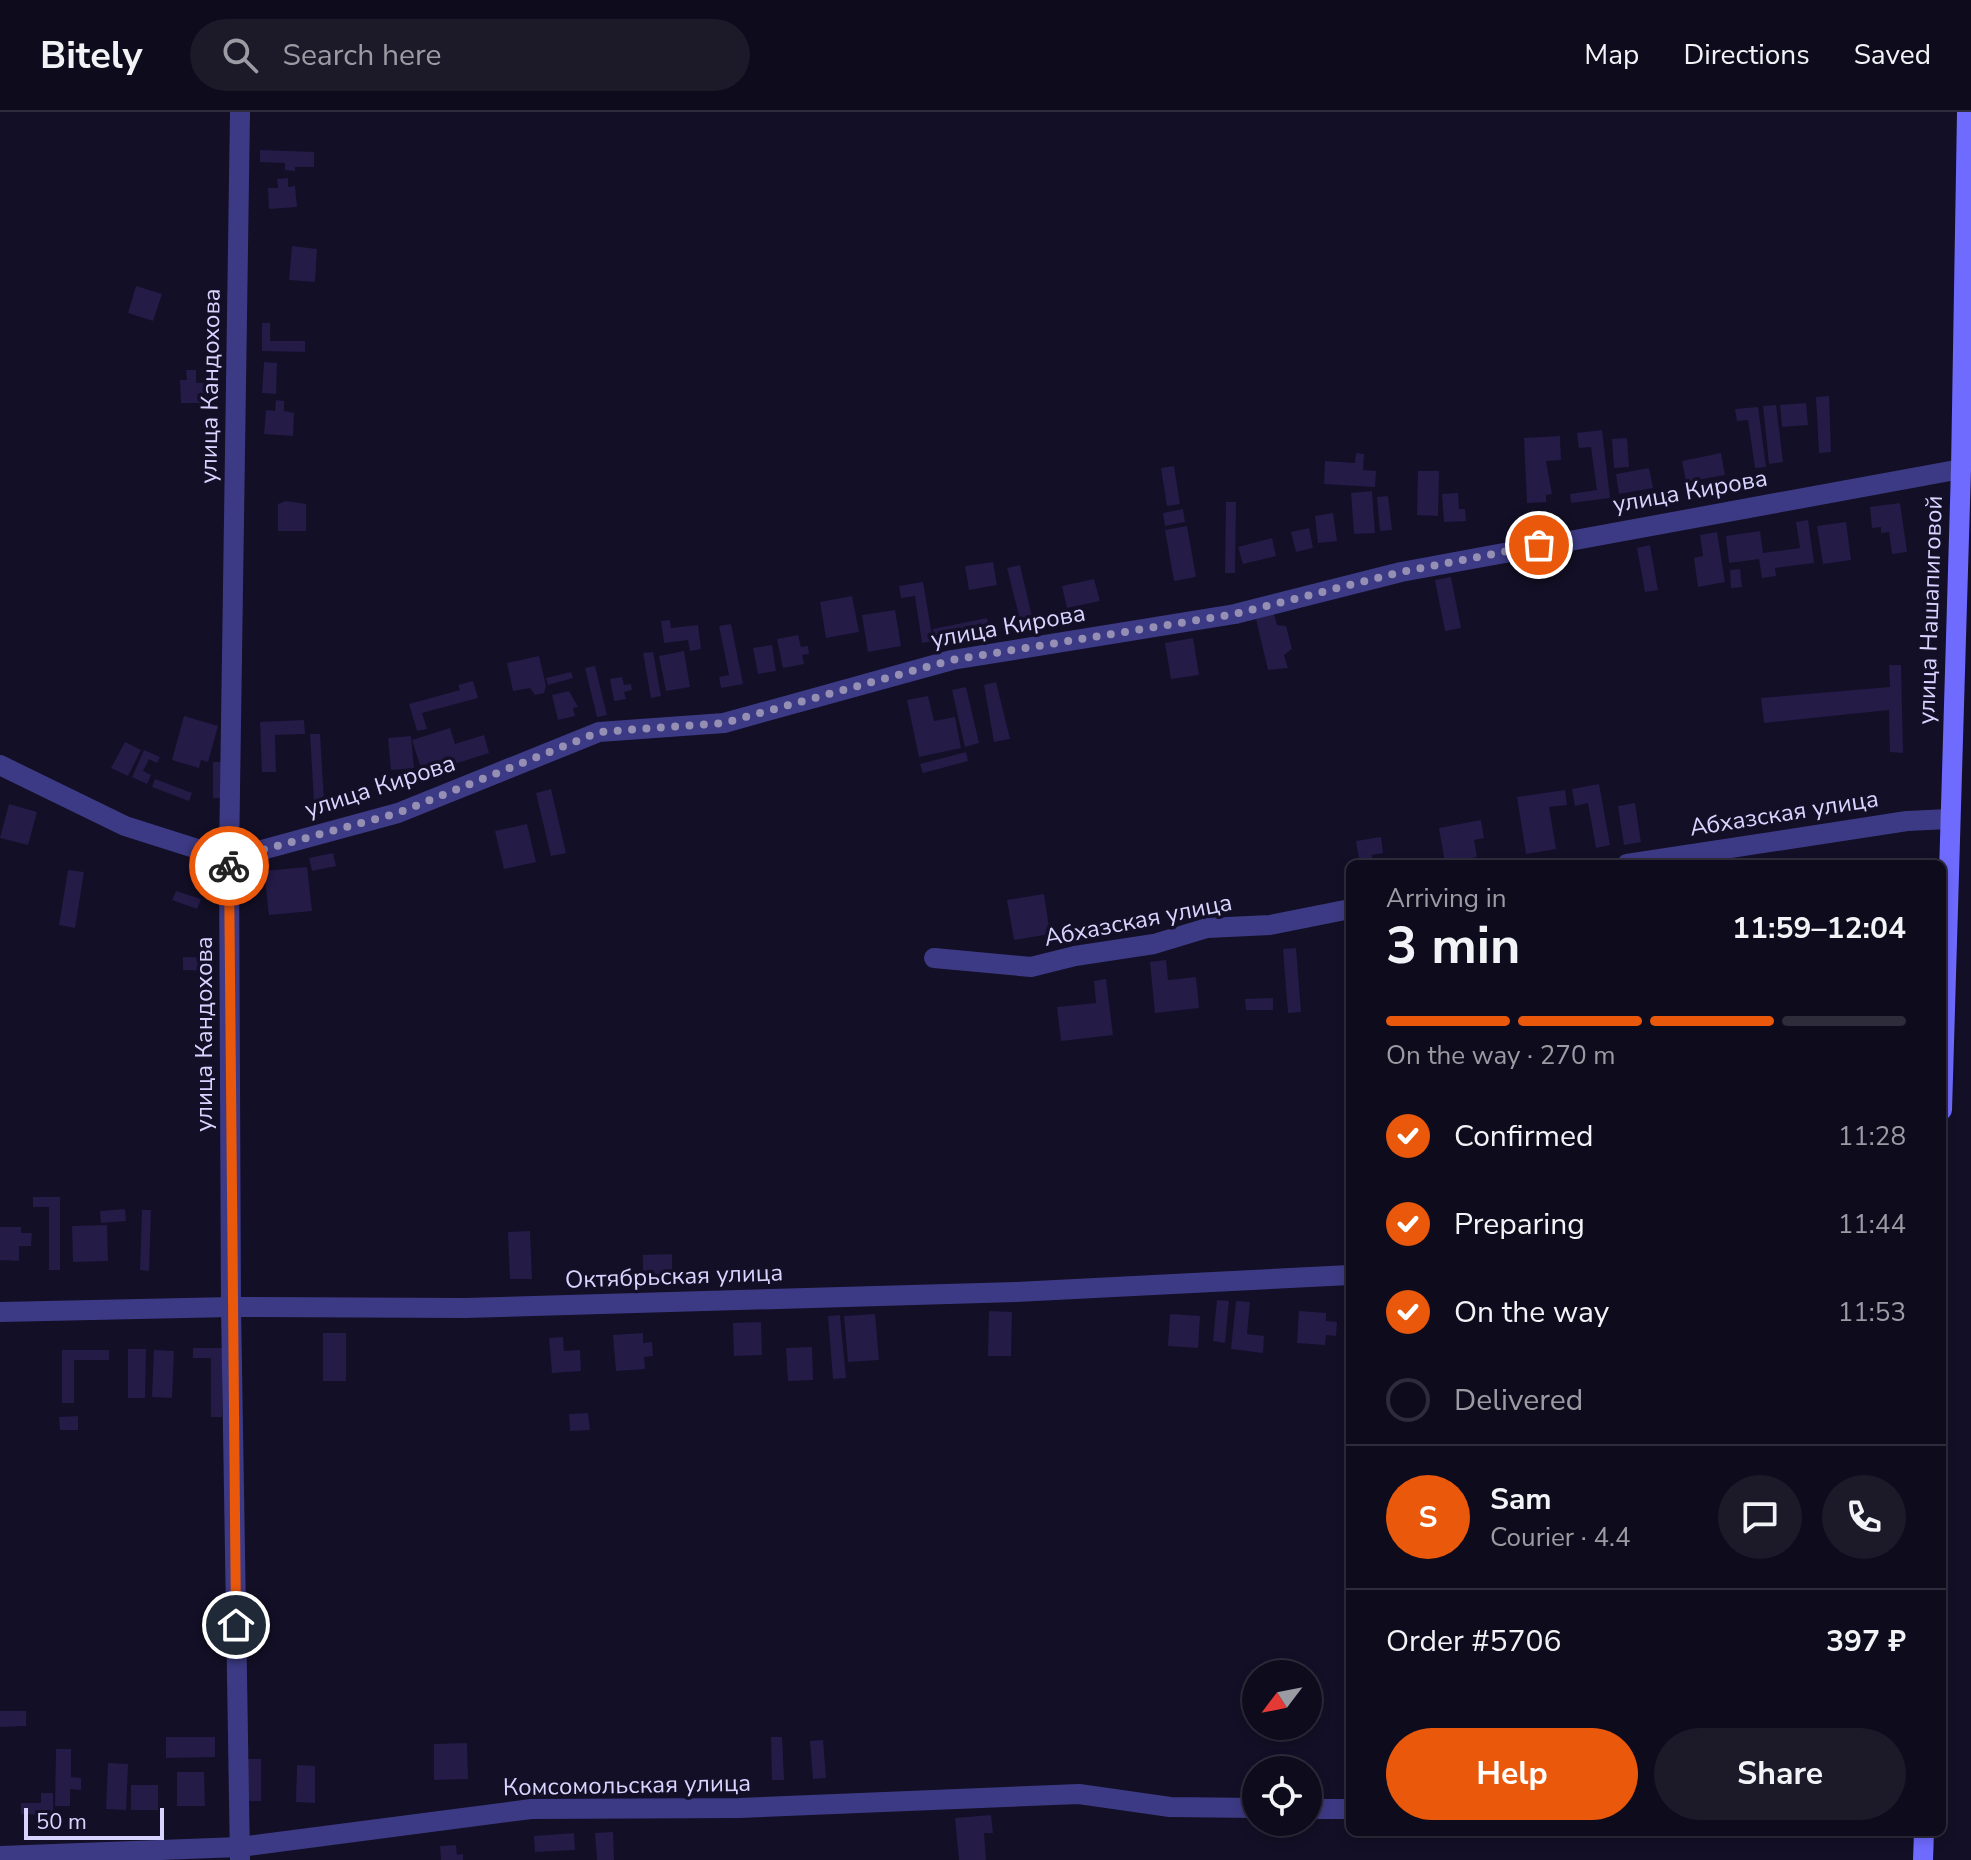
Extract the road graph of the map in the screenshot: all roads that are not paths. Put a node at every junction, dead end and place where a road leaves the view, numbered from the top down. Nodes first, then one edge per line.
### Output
1 (240, 112) edge
2 (1967, 112) edge
3 (1961, 469) junction
4 (0, 765) edge
5 (1949, 819) junction
6 (229, 859) junction
7 (1653, 860) edge
8 (1346, 910) edge
9 (1946, 944) edge
10 (934, 958) dead end
11 (1346, 1275) edge
12 (231, 1307) junction
13 (0, 1312) edge
14 (1242, 1808) edge
15 (1322, 1809) edge
16 (1346, 1809) edge
17 (1924, 1836) edge
18 (240, 1854) edge
19 (0, 1856) edge
20 (1923, 1860) edge

1 - 6 street, улица Кандохова
2 - 3 street, улица Нашапиговой
3 - 5 street, улица Нашапиговой
3 - 6 street, улица Кирова
4 - 6 street
5 - 7 street, Абхазская улица
5 - 9 street, улица Нашапиговой
6 - 12 street, улица Кандохова
8 - 10 street, Абхазская улица
11 - 12 street, Октябрьская улица
12 - 13 street, Октябрьская улица
12 - 18 street, улица Кандохова
14 - 18 street, Комсомольская улица
15 - 16 street
17 - 20 street
18 - 19 street, Комсомольская улица

